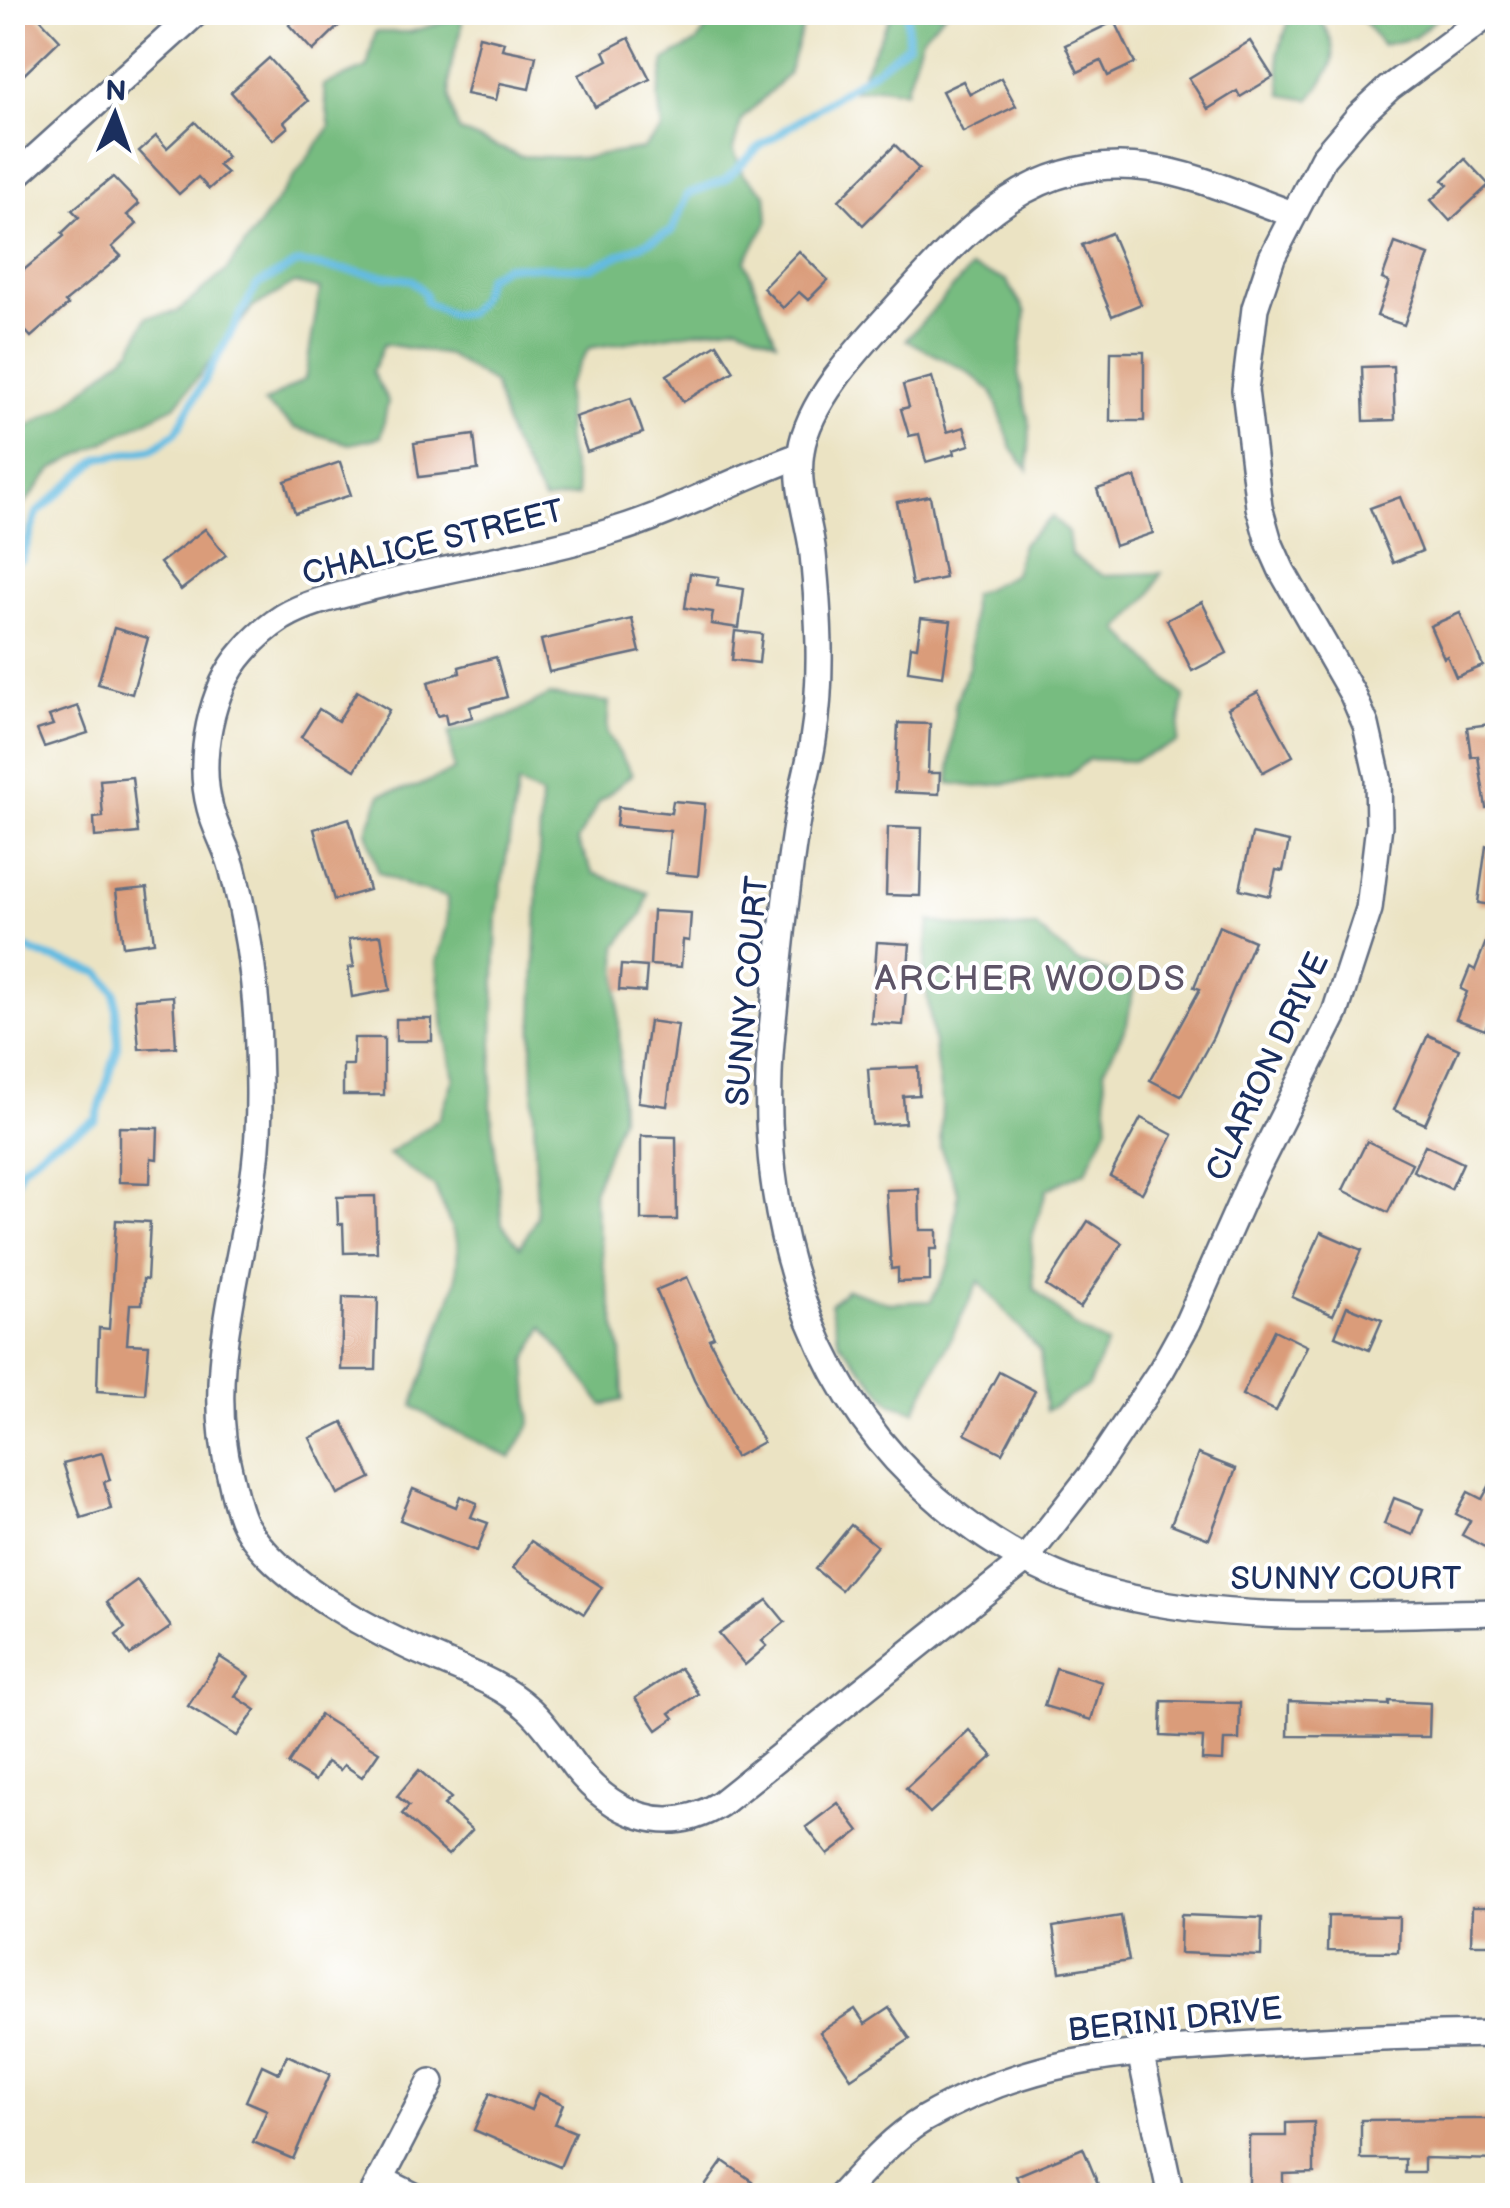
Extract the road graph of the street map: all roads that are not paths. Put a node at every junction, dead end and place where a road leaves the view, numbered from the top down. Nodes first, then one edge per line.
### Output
1 (197, 12) edge
2 (1492, 12) edge
3 (12, 179) edge
4 (1293, 214) junction
5 (799, 456) junction
6 (1024, 1561) junction
7 (1498, 1612) edge
8 (701, 1816) joint
9 (1498, 2034) edge
10 (1140, 2052) junction
11 (431, 2082) dead end
12 (376, 2187) edge
13 (414, 2196) edge
14 (840, 2196) edge
15 (1171, 2196) edge

1 - 3 street
2 - 4 street, CLARION DRIVE
4 - 5 street
4 - 6 street, CLARION DRIVE
5 - 6 street, SUNNY COURT
5 - 8 street, CHALICE STREET
6 - 7 street, SUNNY COURT
6 - 8 street, CLARION DRIVE
9 - 10 street, BERINI DRIVE
10 - 14 street, BERINI DRIVE
10 - 15 street
11 - 12 street
12 - 13 street

